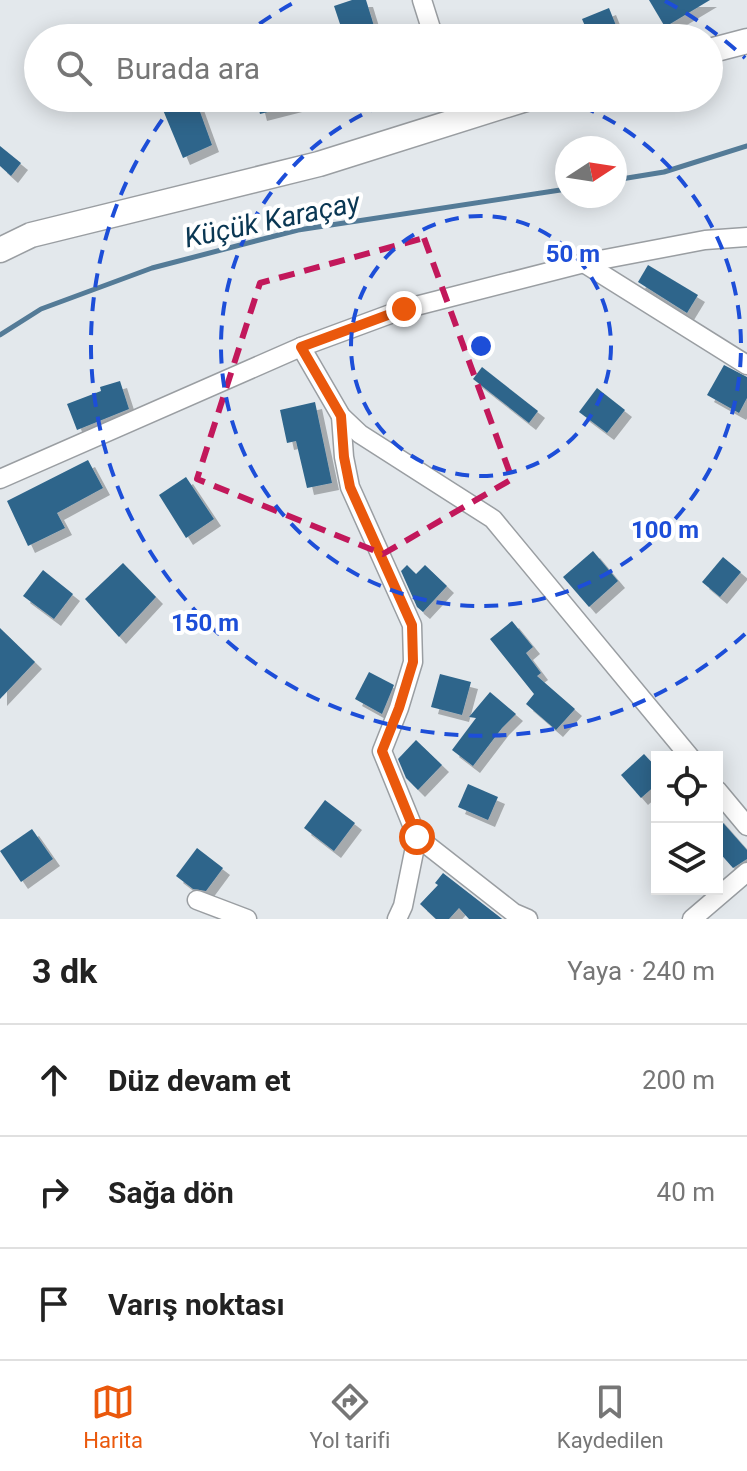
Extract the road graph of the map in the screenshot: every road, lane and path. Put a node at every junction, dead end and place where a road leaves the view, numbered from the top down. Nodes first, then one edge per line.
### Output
1 (422, 0) edge
2 (430, 24) edge
3 (747, 41) edge
4 (723, 47) edge
5 (446, 112) edge
6 (747, 237) edge
7 (0, 250) edge
8 (584, 263) junction
9 (301, 347) junction
10 (747, 365) edge
11 (341, 416) junction
12 (0, 479) edge
13 (685, 751) edge
14 (723, 797) edge
15 (747, 826) edge
16 (417, 837) junction
17 (747, 872) edge
18 (197, 900) dead end
19 (247, 919) edge
20 (397, 919) edge
21 (528, 919) edge
22 (692, 919) edge

1 - 2 street
3 - 4 street
5 - 7 street
6 - 8 street
8 - 9 street
8 - 10 street
9 - 11 street
9 - 12 street
11 - 13 street
11 - 16 street
14 - 15 street
16 - 20 street
16 - 21 street
17 - 22 street
18 - 19 street

